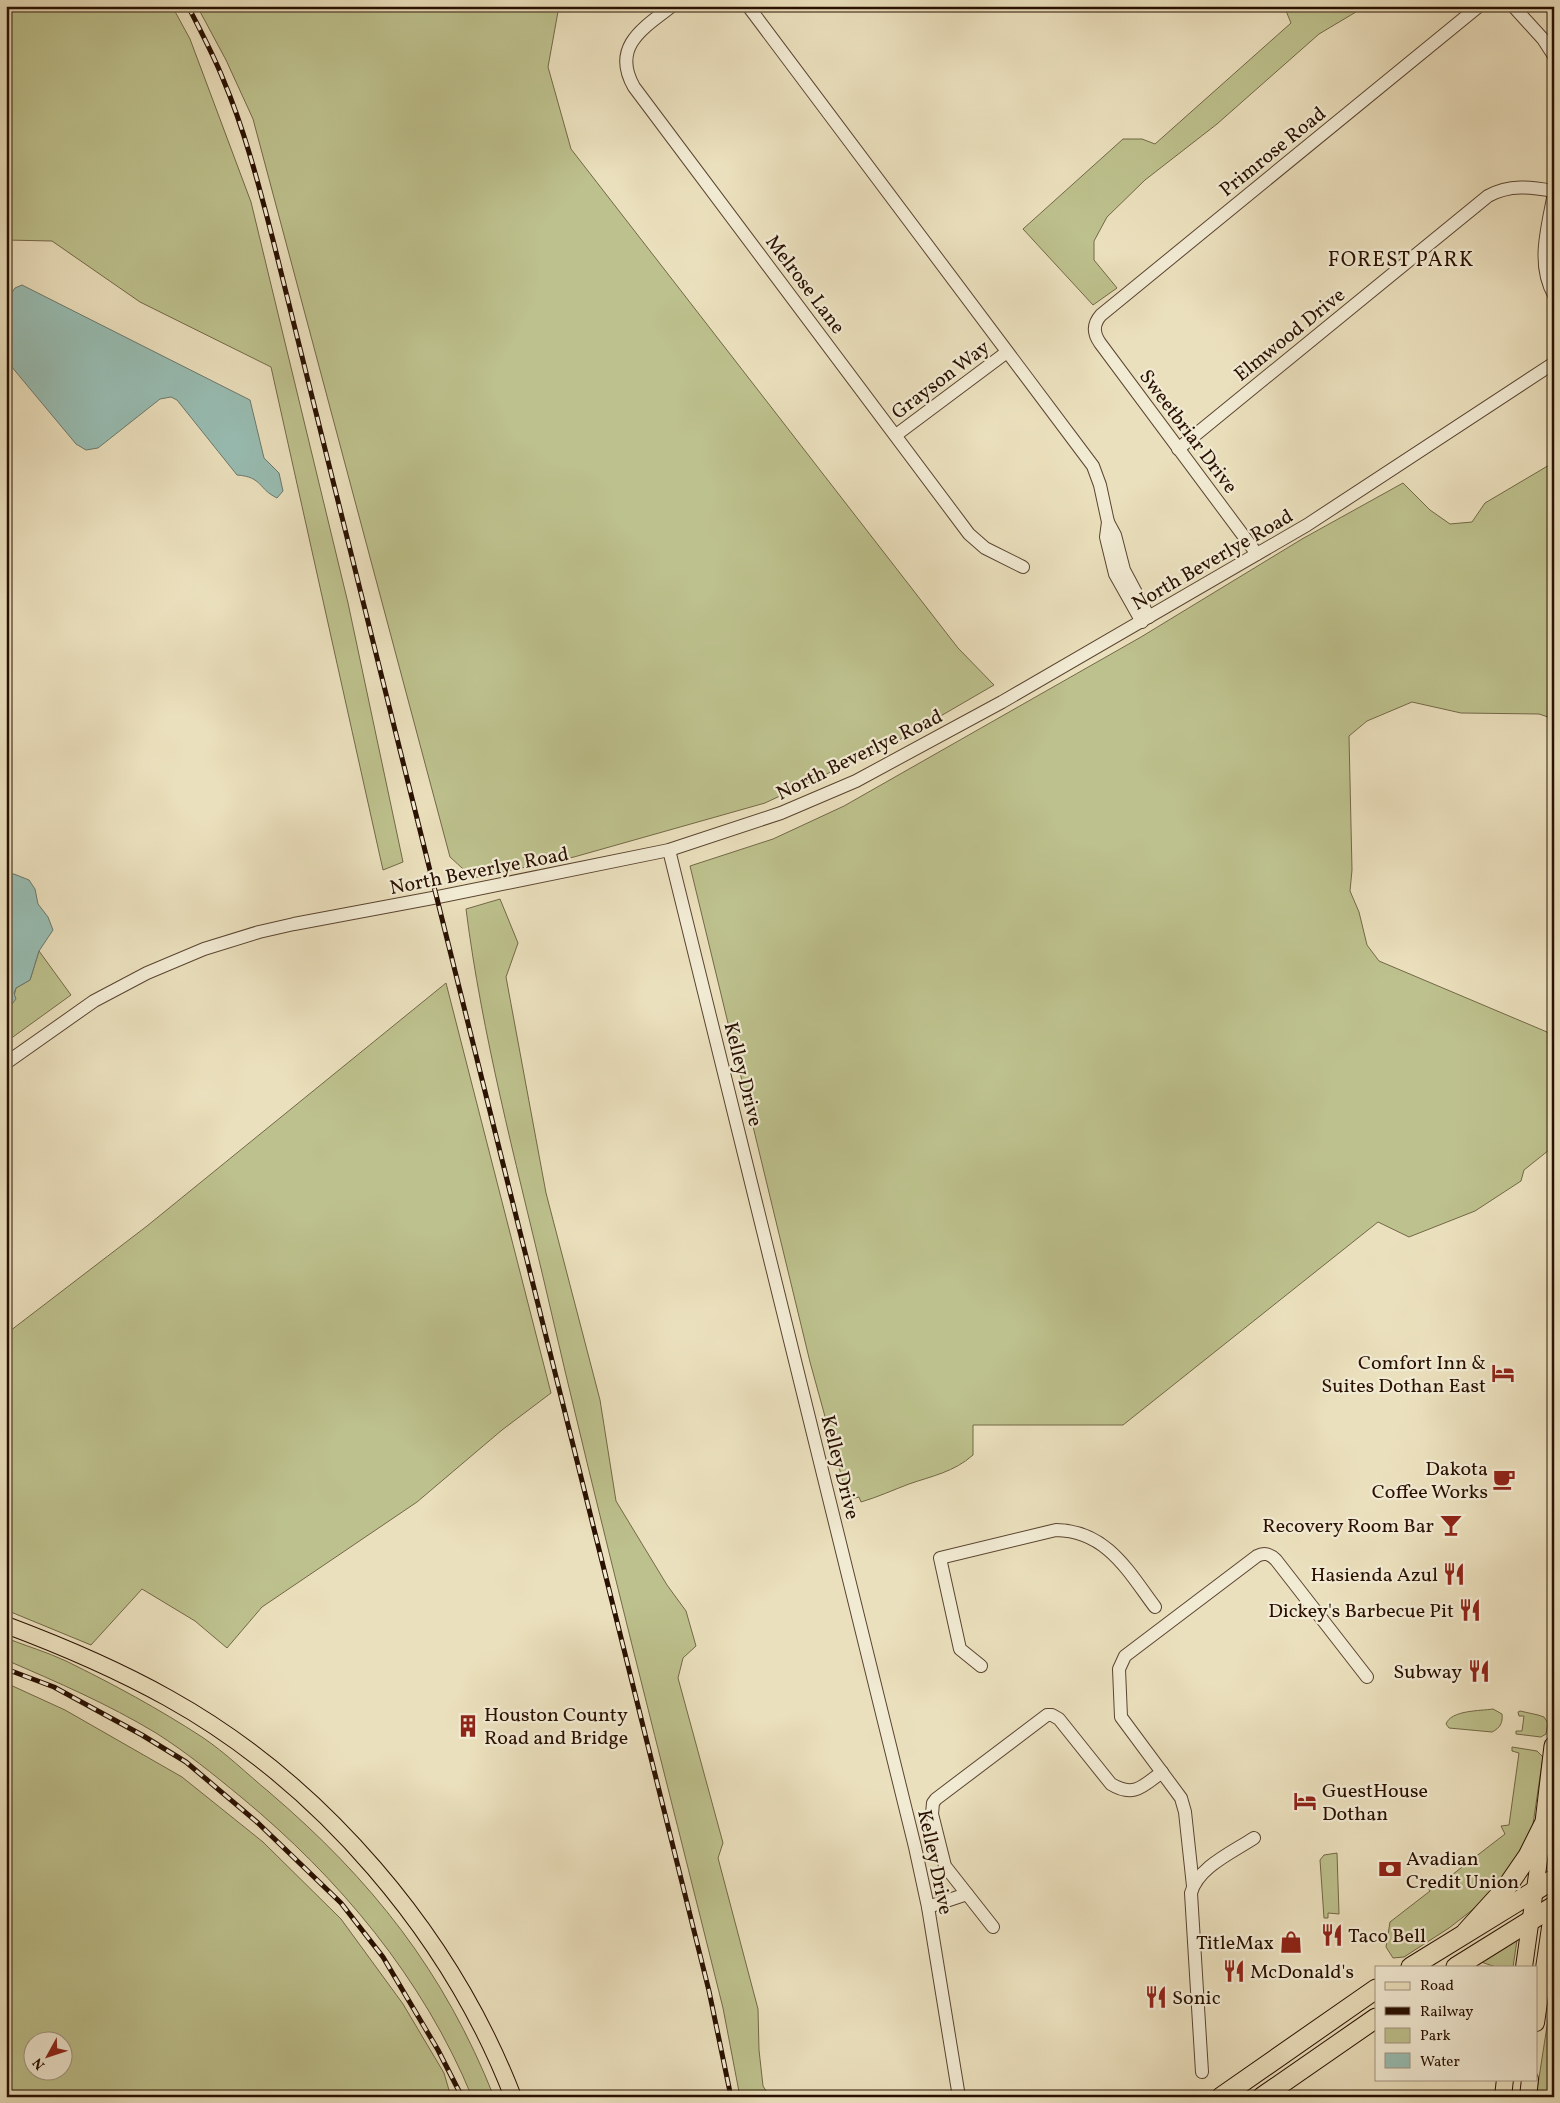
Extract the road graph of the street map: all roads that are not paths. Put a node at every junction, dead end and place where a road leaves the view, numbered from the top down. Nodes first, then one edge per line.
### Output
1 (672, 6) edge
2 (748, 6) edge
3 (1479, 6) edge
4 (1513, 6) edge
5 (1554, 56) edge
6 (1554, 192) edge
7 (1554, 294) edge
8 (1094, 329) joint
9 (1007, 352) junction
10 (1554, 363) edge
11 (896, 435) junction
12 (1178, 449) junction
13 (1258, 554) junction
14 (1023, 566) dead end
15 (1146, 619) junction
16 (669, 850) junction
17 (6, 1063) edge
18 (1156, 1607) dead end
19 (6, 1625) edge
20 (981, 1666) dead end
21 (1367, 1676) dead end
22 (1554, 1746) edge
23 (1162, 1772) junction
24 (1545, 1822) junction
25 (1254, 1838) dead end
26 (1554, 1879) edge
27 (1193, 1886) junction
28 (1535, 1890) junction
29 (967, 1894) junction
30 (1554, 1905) edge
31 (928, 1907) junction
32 (1531, 1920) junction
33 (993, 1927) dead end
34 (1466, 1932) junction
35 (1554, 1951) edge
36 (1413, 1966) edge
37 (1458, 1966) edge
38 (1524, 1966) edge
39 (1542, 1984) junction
40 (1375, 1990) edge
41 (1538, 2010) edge
42 (1375, 2019) edge
43 (1279, 2056) junction
44 (1202, 2072) dead end
45 (1290, 2077) junction
46 (1505, 2080) edge
47 (1530, 2080) edge
48 (514, 2097) edge
49 (959, 2097) edge
50 (1221, 2097) edge
51 (1262, 2097) edge
52 (1503, 2097) edge
53 (1528, 2097) edge

1 - 11 street, Melrose Lane
2 - 9 street
3 - 8 street, Primrose Road
4 - 5 street
6 - 7 street
6 - 12 street, Elmwood Drive
8 - 12 street, Sweetbriar Drive
9 - 11 street, Grayson Way
9 - 15 street
10 - 13 street, North Beverlye Road
11 - 14 street, Melrose Lane
12 - 13 street, Sweetbriar Drive
13 - 15 street, North Beverlye Road
15 - 16 street, North Beverlye Road
16 - 17 street, North Beverlye Road
16 - 31 street, Kelley Drive
18 - 20 street
19 - 48 main road
21 - 23 street
22 - 24 highway
23 - 27 street
23 - 29 street
24 - 28 main road
24 - 34 highway
25 - 27 street
26 - 28 highway
27 - 44 street
28 - 32 main road
28 - 34 highway
29 - 31 street
29 - 33 street
30 - 32 highway
30 - 39 main road
31 - 49 street, Kelley Drive
32 - 37 highway
32 - 38 main road
34 - 36 highway
35 - 39 highway
39 - 41 main road
40 - 43 highway
42 - 45 highway
43 - 45 highway
43 - 50 highway
45 - 51 highway
46 - 52 main road
47 - 53 main road

